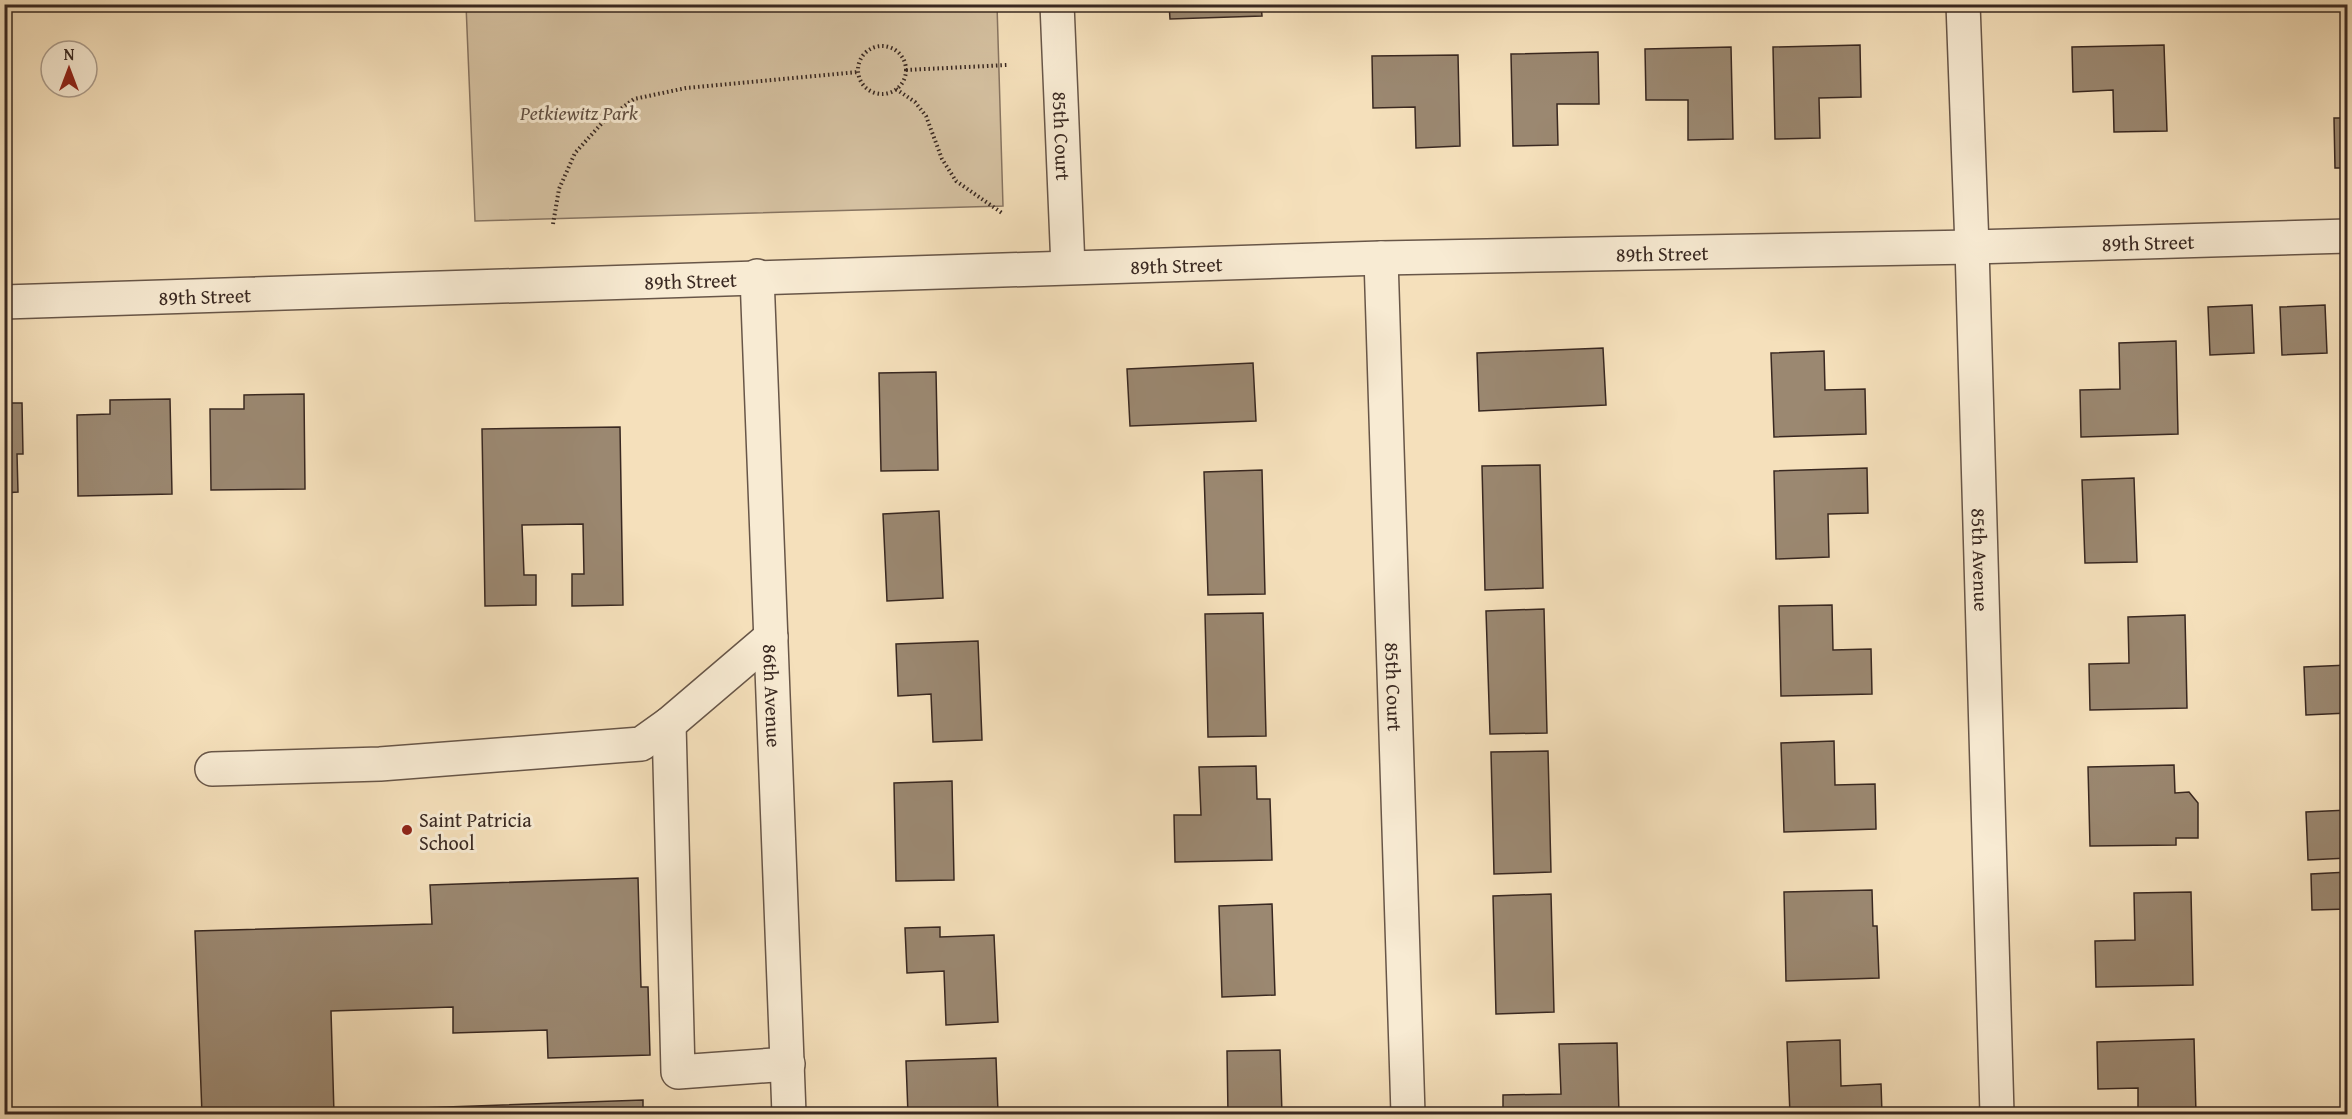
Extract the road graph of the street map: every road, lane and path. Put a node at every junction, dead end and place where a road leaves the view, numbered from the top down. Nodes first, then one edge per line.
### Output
1 (1057, 4) edge
2 (1963, 4) edge
3 (1007, 65) dead end
4 (906, 70) junction
5 (858, 72) junction
6 (896, 89) junction
7 (1002, 213) dead end
8 (553, 224) dead end
9 (2348, 236) edge
10 (1972, 247) junction
11 (1381, 258) junction
12 (1068, 267) junction
13 (757, 276) junction
14 (4, 302) edge
15 (771, 636) junction
16 (669, 724) junction
17 (212, 769) dead end
18 (788, 1064) junction
19 (789, 1114) edge
20 (1408, 1114) edge
21 (1997, 1114) edge

1 - 12 street, 85th Court
2 - 10 street, 85th Avenue
3 - 4 path
4 - 5 path
4 - 6 path
5 - 6 path
5 - 8 path
6 - 7 path
9 - 10 street, 89th Street
10 - 11 street, 89th Street
10 - 21 street, 85th Avenue
11 - 12 street, 89th Street
11 - 20 street, 85th Court
12 - 13 street, 89th Street
13 - 14 street, 89th Street
13 - 15 street, 86th Avenue
15 - 16 street
15 - 18 street, 86th Avenue
16 - 17 street
16 - 18 street
18 - 19 street, 86th Avenue

